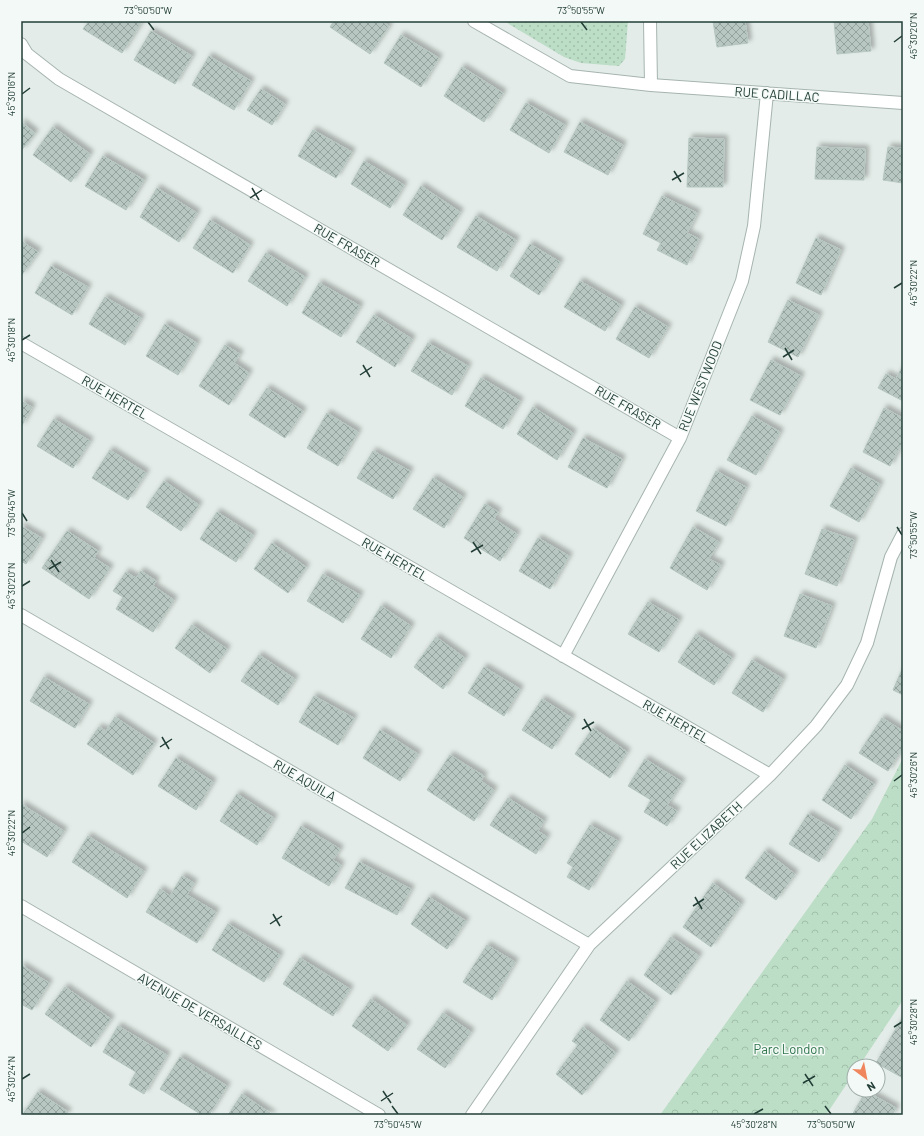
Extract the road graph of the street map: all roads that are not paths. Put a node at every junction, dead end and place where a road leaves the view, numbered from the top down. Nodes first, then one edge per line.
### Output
1 (474, 21) edge
2 (650, 21) edge
3 (21, 44) edge
4 (651, 85) junction
5 (767, 93) junction
6 (903, 103) edge
7 (21, 344) edge
8 (680, 438) junction
9 (903, 534) edge
10 (21, 615) edge
11 (562, 656) junction
12 (770, 775) junction
13 (21, 906) edge
14 (589, 945) junction
15 (379, 1115) edge
16 (472, 1115) edge

1 - 4 street, RUE CADILLAC
2 - 4 street
3 - 8 street, RUE FRASER
4 - 5 street, RUE CADILLAC
5 - 6 street, RUE CADILLAC
5 - 8 street, RUE WESTWOOD
7 - 11 street, RUE HERTEL
8 - 11 street, RUE WESTWOOD
9 - 12 street, RUE ELIZABETH
10 - 14 street, RUE AQUILA
11 - 12 street, RUE HERTEL
12 - 14 street, RUE ELIZABETH
13 - 15 street, AVENUE DE VERSAILLES
14 - 16 street, RUE ELIZABETH

